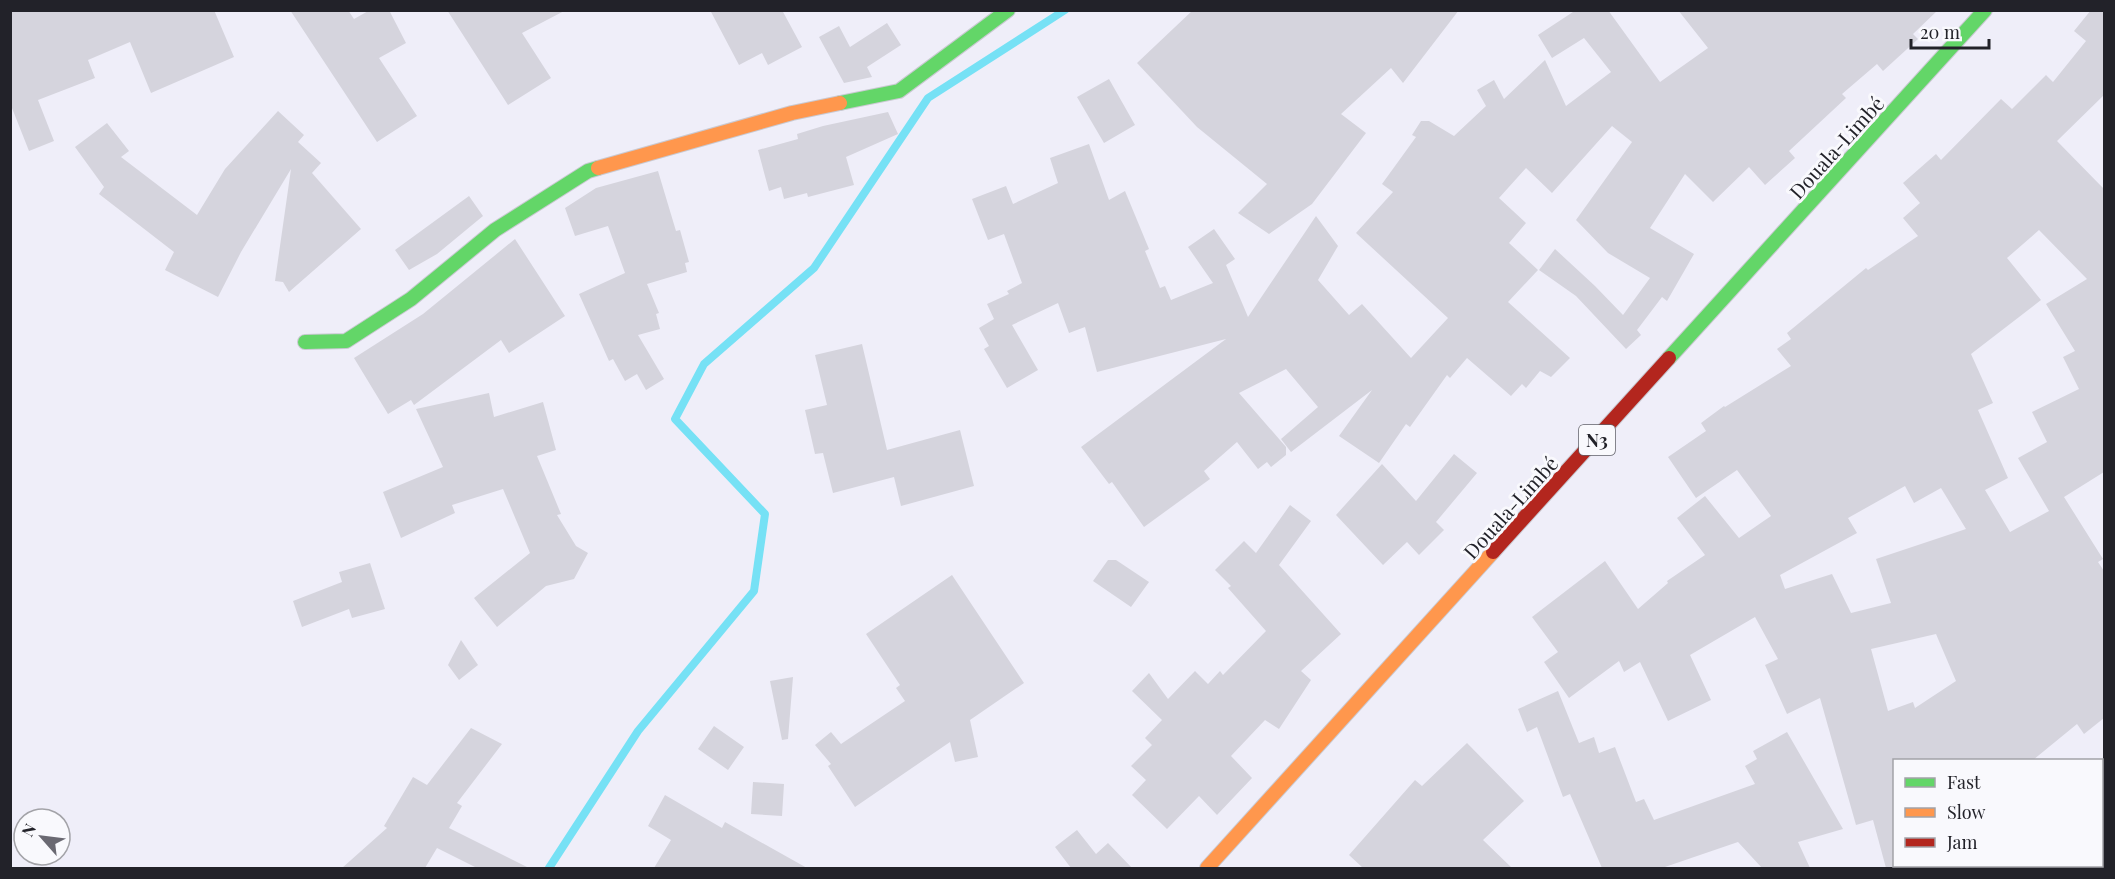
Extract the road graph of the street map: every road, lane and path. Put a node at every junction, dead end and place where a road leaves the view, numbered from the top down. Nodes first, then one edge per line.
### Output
1 (1008, 10) edge
2 (1985, 10) edge
3 (305, 342) dead end
4 (1207, 868) edge

1 - 3 main road
2 - 4 main road, Douala-Limbé / N3

